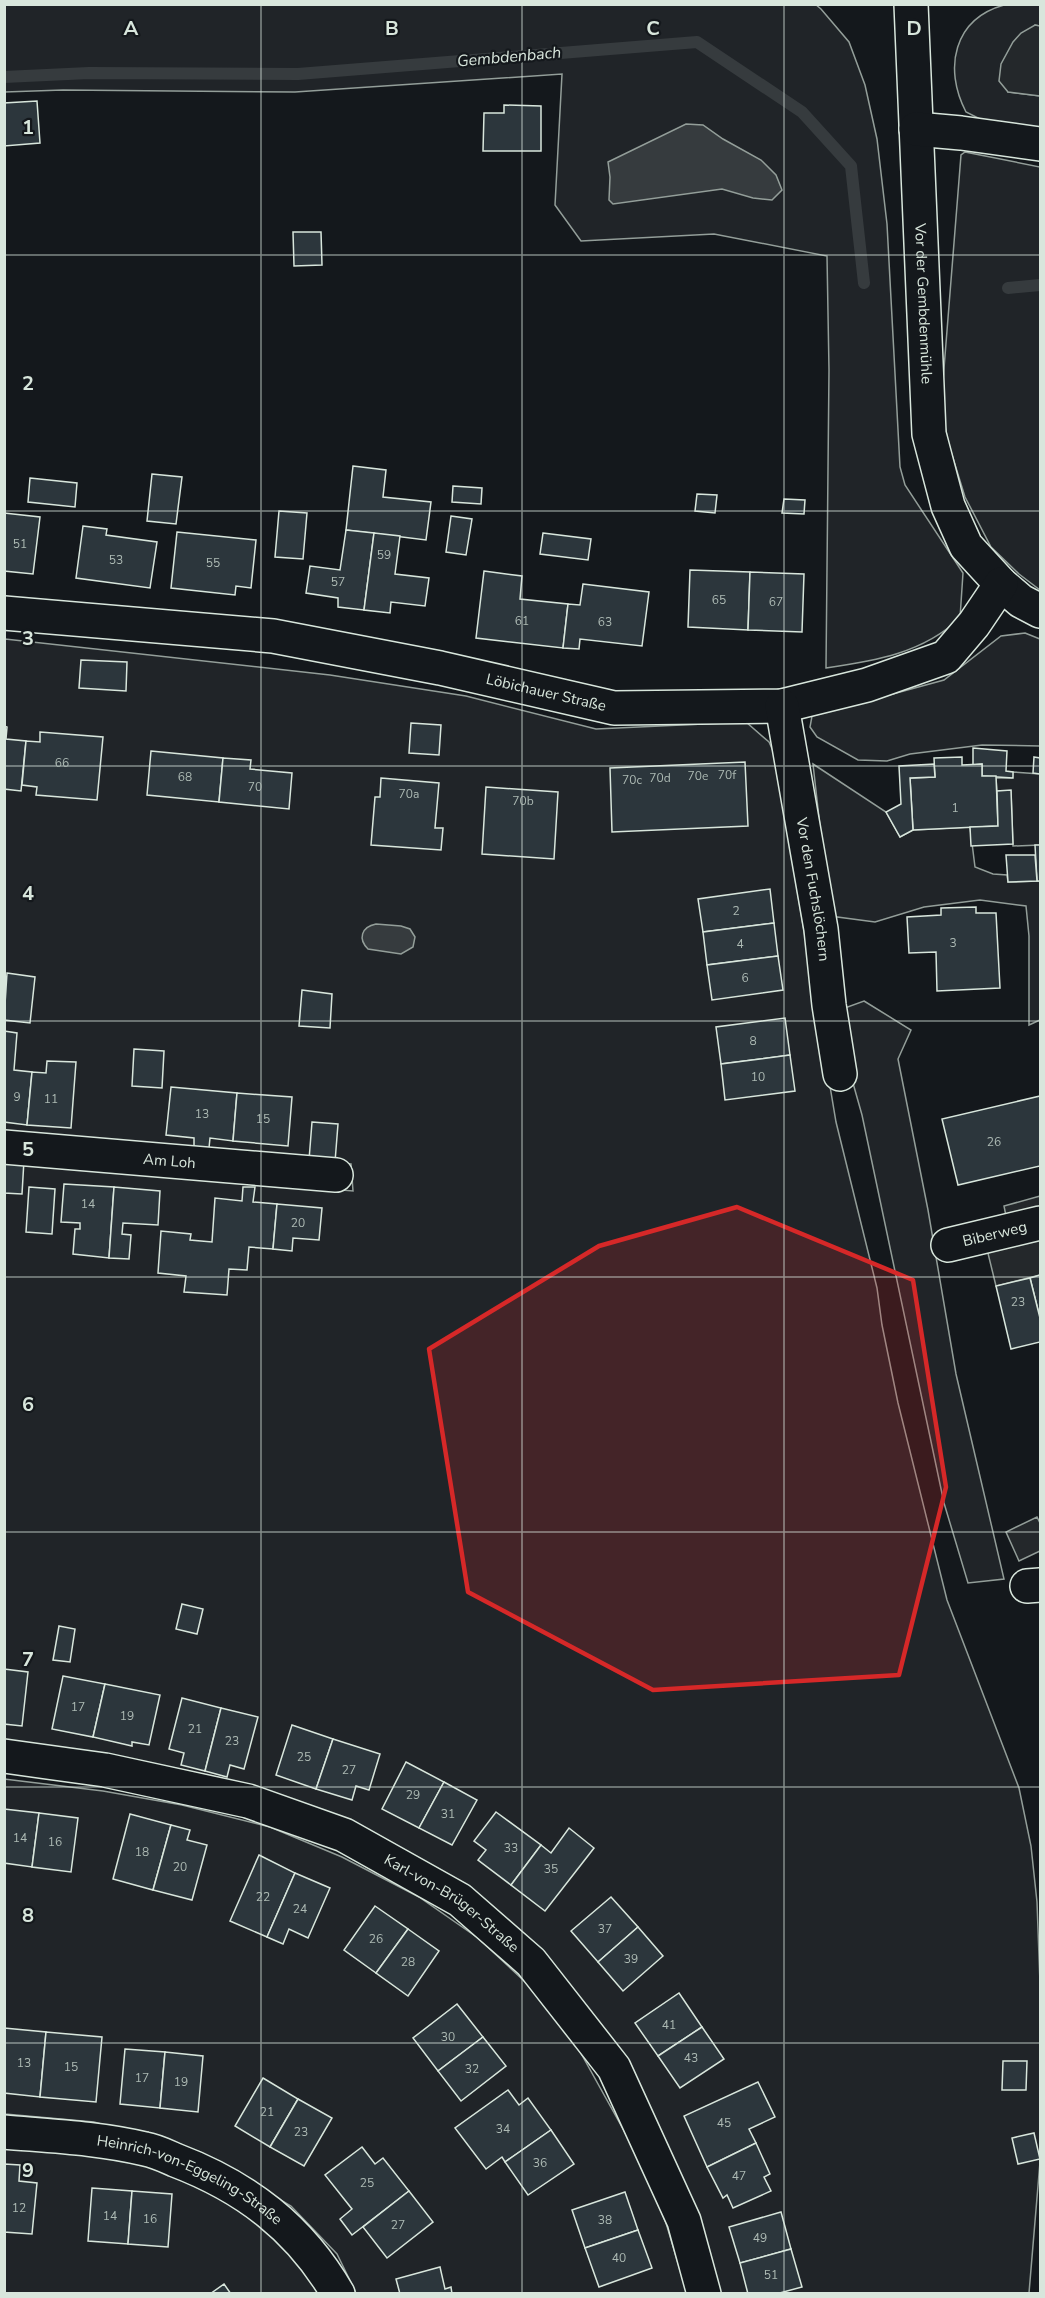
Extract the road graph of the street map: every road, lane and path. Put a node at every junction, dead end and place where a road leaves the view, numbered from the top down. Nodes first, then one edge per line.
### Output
1 (911, 4) edge
2 (916, 129) junction
3 (1041, 144) edge
4 (1001, 584) junction
5 (1041, 611) edge
6 (4, 613) edge
7 (782, 706) junction
8 (840, 1074) dead end
9 (4, 1147) edge
10 (336, 1175) dead end
11 (1041, 1223) edge
12 (948, 1245) dead end
13 (4, 1756) edge
14 (4, 2132) edge
15 (338, 2294) edge
16 (704, 2294) edge

1 - 2 street, Vor der Gembdenmühle
2 - 3 street
2 - 4 street, Vor der Gembdenmühle
4 - 5 street
4 - 7 street, Löbichauer Straße
6 - 7 street, Löbichauer Straße
7 - 8 street, Vor den Fuchslöchern
9 - 10 street, Am Loh
11 - 12 street, Biberweg
13 - 16 street, Karl-von-Brüger-Straße
14 - 15 street, Heinrich-von-Eggeling-Straße

